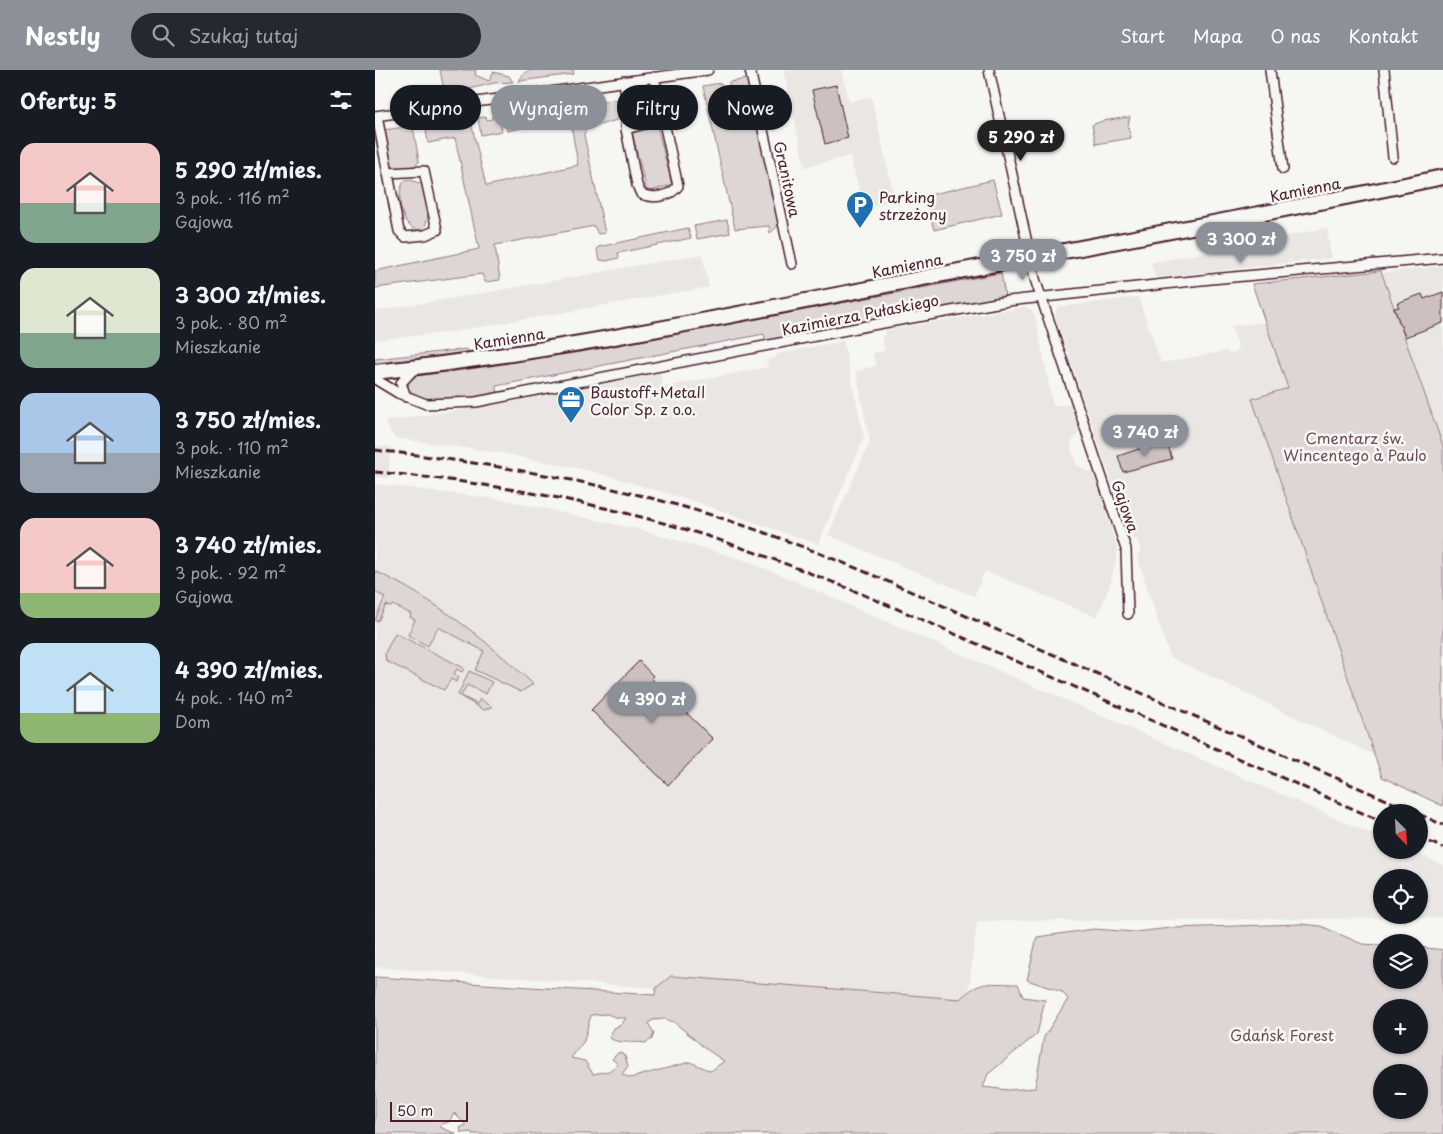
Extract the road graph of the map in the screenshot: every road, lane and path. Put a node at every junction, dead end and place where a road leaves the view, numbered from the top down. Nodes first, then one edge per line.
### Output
1 (708, 70) edge
2 (750, 70) edge
3 (989, 70) edge
4 (1270, 70) edge
5 (1384, 70) edge
6 (654, 77) junction
7 (624, 81) junction
8 (624, 85) edge
9 (656, 85) edge
10 (376, 116) edge
11 (626, 130) edge
12 (665, 130) edge
13 (1393, 157) dead end
14 (1283, 169) dead end
15 (388, 173) junction
16 (1443, 178) edge
17 (1443, 258) edge
18 (1030, 259) junction
19 (792, 264) dead end
20 (1041, 297) junction
21 (415, 368) junction
22 (375, 372) edge
23 (375, 379) edge
24 (407, 397) junction
25 (1128, 614) dead end

1 - 6 street
2 - 19 street, Granitowa
3 - 18 street
4 - 14 street
5 - 13 street
6 - 7 street
6 - 9 street
7 - 8 street
7 - 10 street
10 - 15 street
11 - 12 street
15 - 15 street
16 - 18 main road, Kamienna
17 - 20 street, Kazimierza Pułaskiego
18 - 20 street, Gajowa
18 - 21 main road, Kamienna
20 - 24 street, Kazimierza Pułaskiego
20 - 25 street, Gajowa
21 - 22 main road, Kamienna
21 - 24 street
23 - 24 street, Kazimierza Pułaskiego

